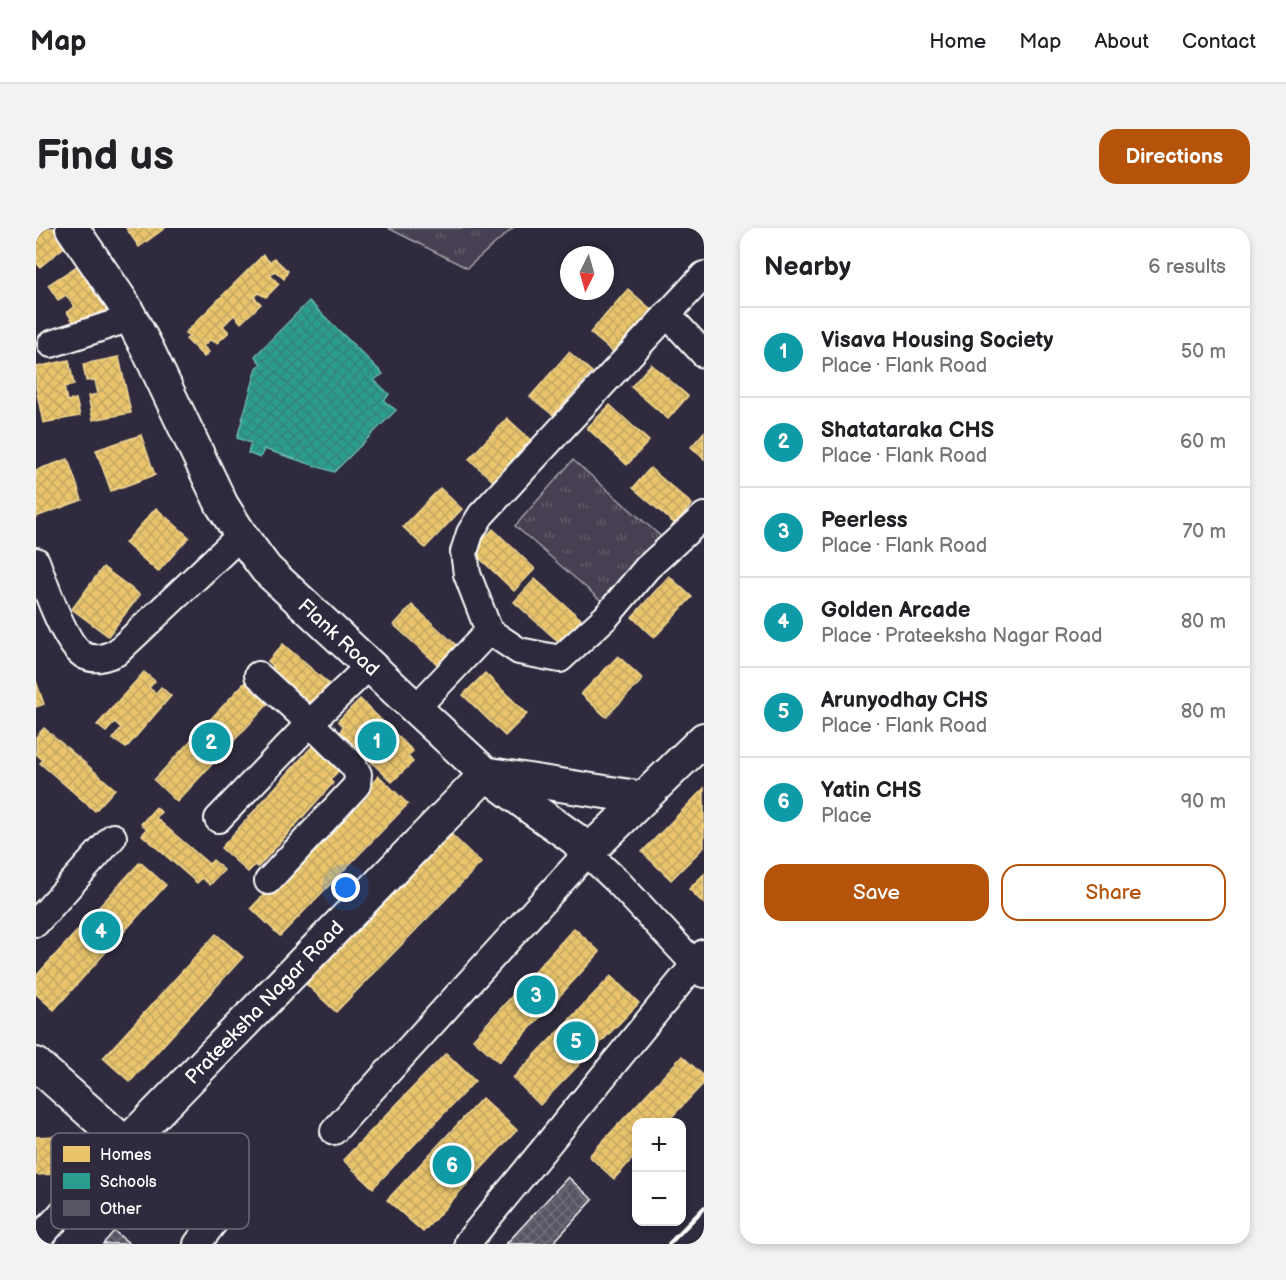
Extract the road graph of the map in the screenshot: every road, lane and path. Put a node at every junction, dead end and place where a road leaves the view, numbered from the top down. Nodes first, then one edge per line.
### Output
1 (72, 228) edge
2 (704, 275) edge
3 (667, 314) junction
4 (131, 318) junction
5 (51, 344) dead end
6 (704, 354) edge
7 (704, 516) edge
8 (241, 535) junction
9 (36, 561) edge
10 (489, 631) junction
11 (369, 666) junction
12 (258, 675) dead end
13 (416, 708) junction
14 (310, 723) junction
15 (704, 739) edge
16 (486, 774) junction
17 (579, 788) junction
18 (643, 798) junction
19 (218, 819) dead end
20 (113, 837) dead end
21 (581, 846) junction
22 (268, 881) dead end
23 (36, 923) edge
24 (701, 964) edge
25 (36, 1064) edge
26 (334, 1131) dead end
27 (114, 1133) edge
28 (137, 1133) edge
29 (51, 1225) edge
30 (208, 1229) edge
31 (36, 1241) edge
32 (468, 1242) dead end
33 (196, 1244) edge

1 - 4 street, Flank Road
2 - 3 street
3 - 6 street
3 - 10 street
4 - 5 street
4 - 8 street, Flank Road
7 - 10 street
8 - 9 street
8 - 11 street, Flank Road
10 - 13 street
11 - 13 street, Flank Road
11 - 14 street
12 - 14 street
13 - 16 street, Flank Road
14 - 19 street
14 - 22 street
15 - 18 street
16 - 17 street
16 - 21 street, Flank Road
16 - 28 street, Prateeksha Nagar Road
17 - 18 street
17 - 21 street
18 - 21 street
20 - 23 street
21 - 24 street
21 - 26 street
24 - 32 street
25 - 27 street
29 - 31 street
30 - 33 street

